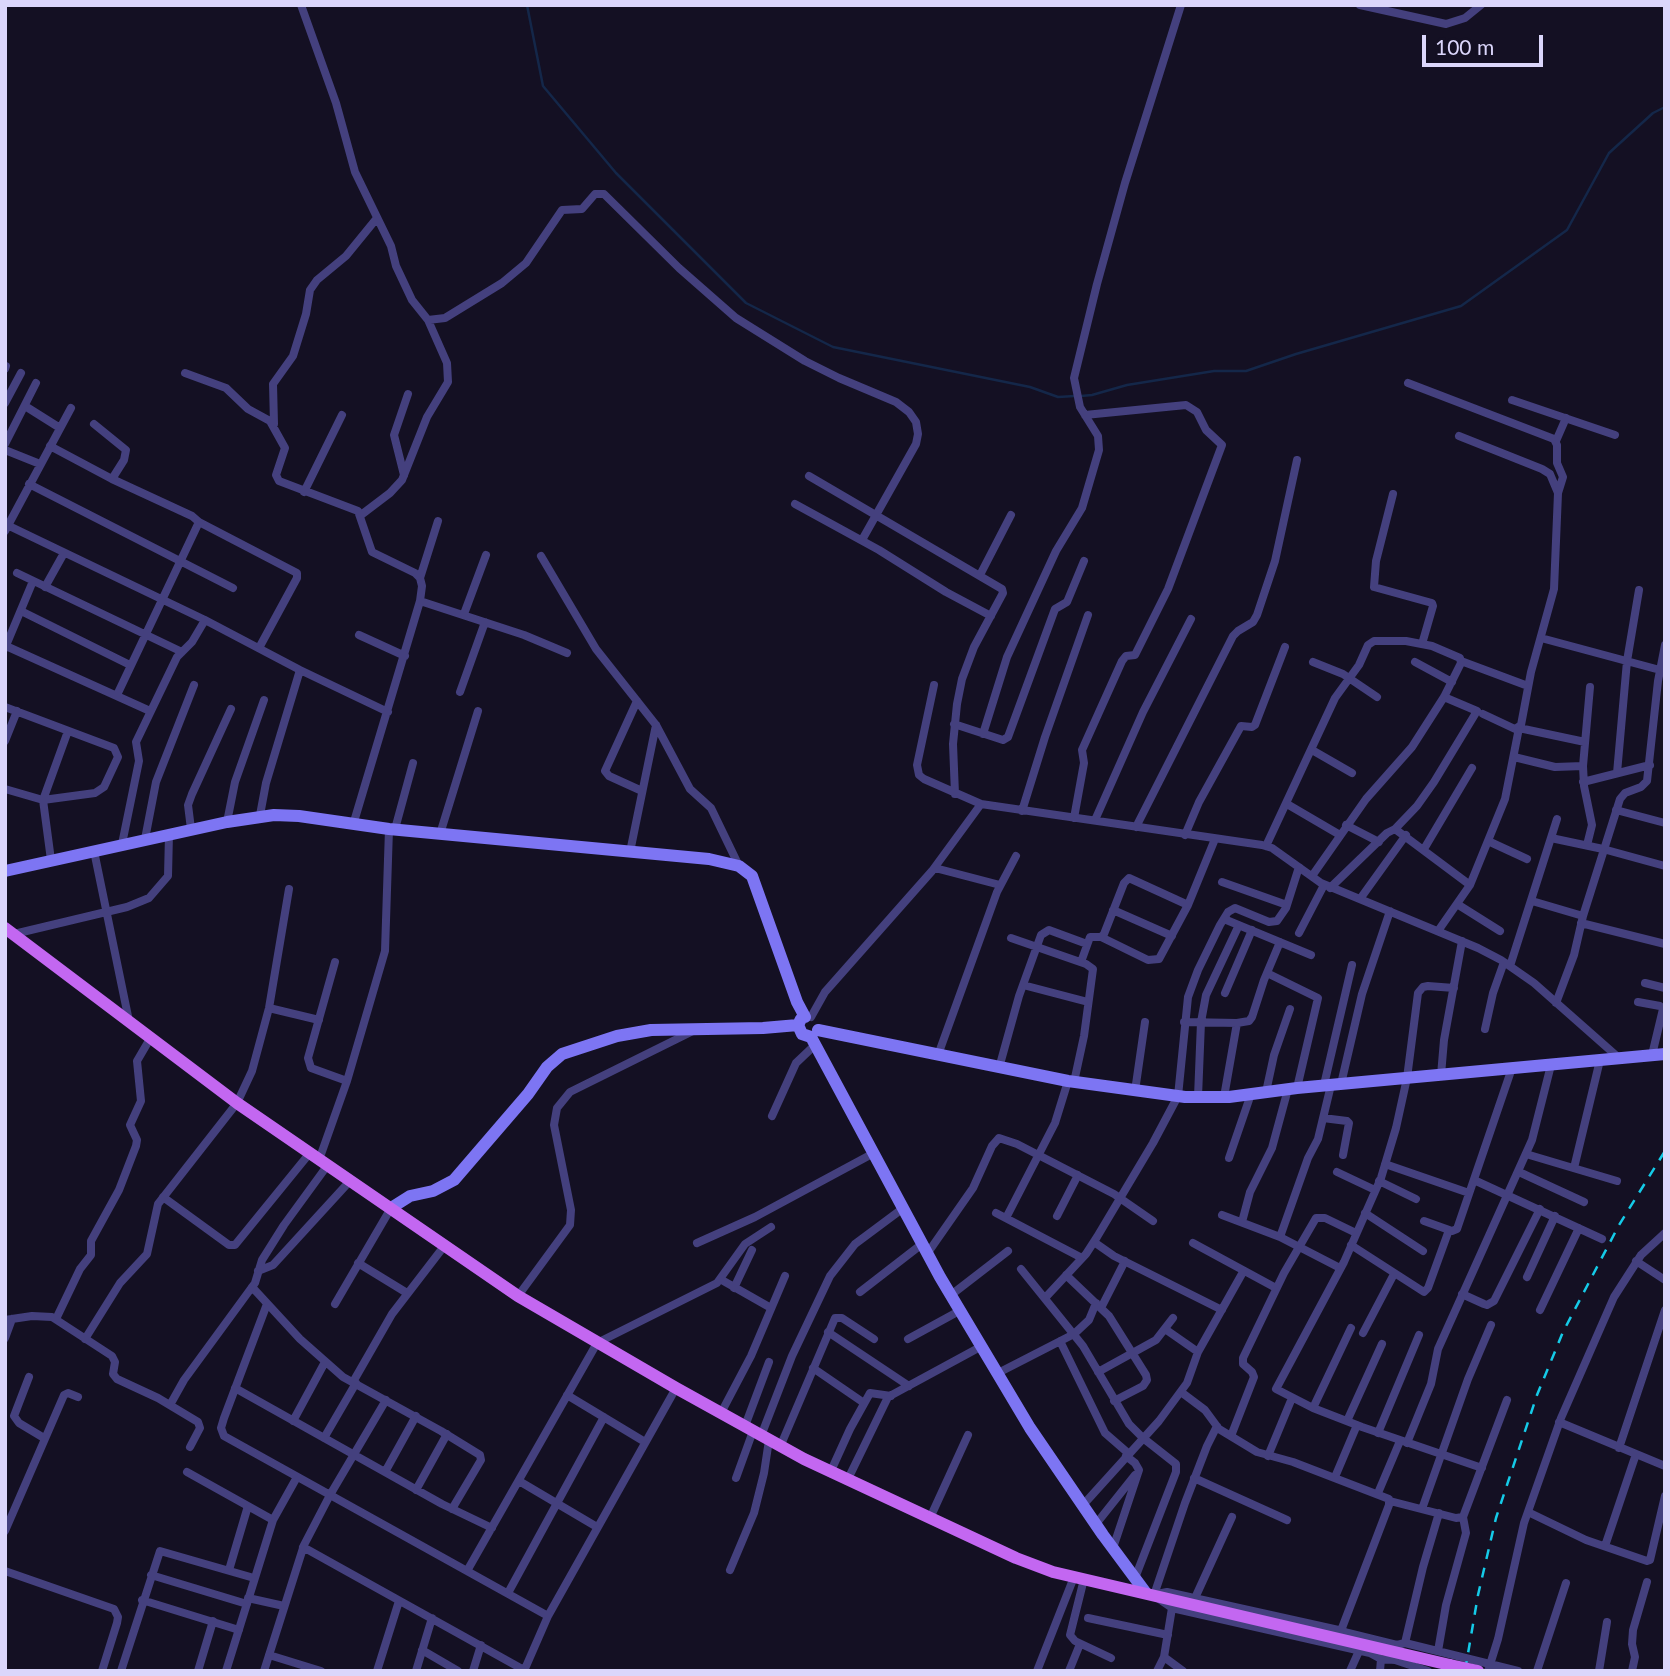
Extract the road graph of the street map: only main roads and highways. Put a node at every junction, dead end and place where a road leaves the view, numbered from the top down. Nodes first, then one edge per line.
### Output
1 (10, 931) edge
2 (1486, 1669) edge

1 - 2 main road, bridge

